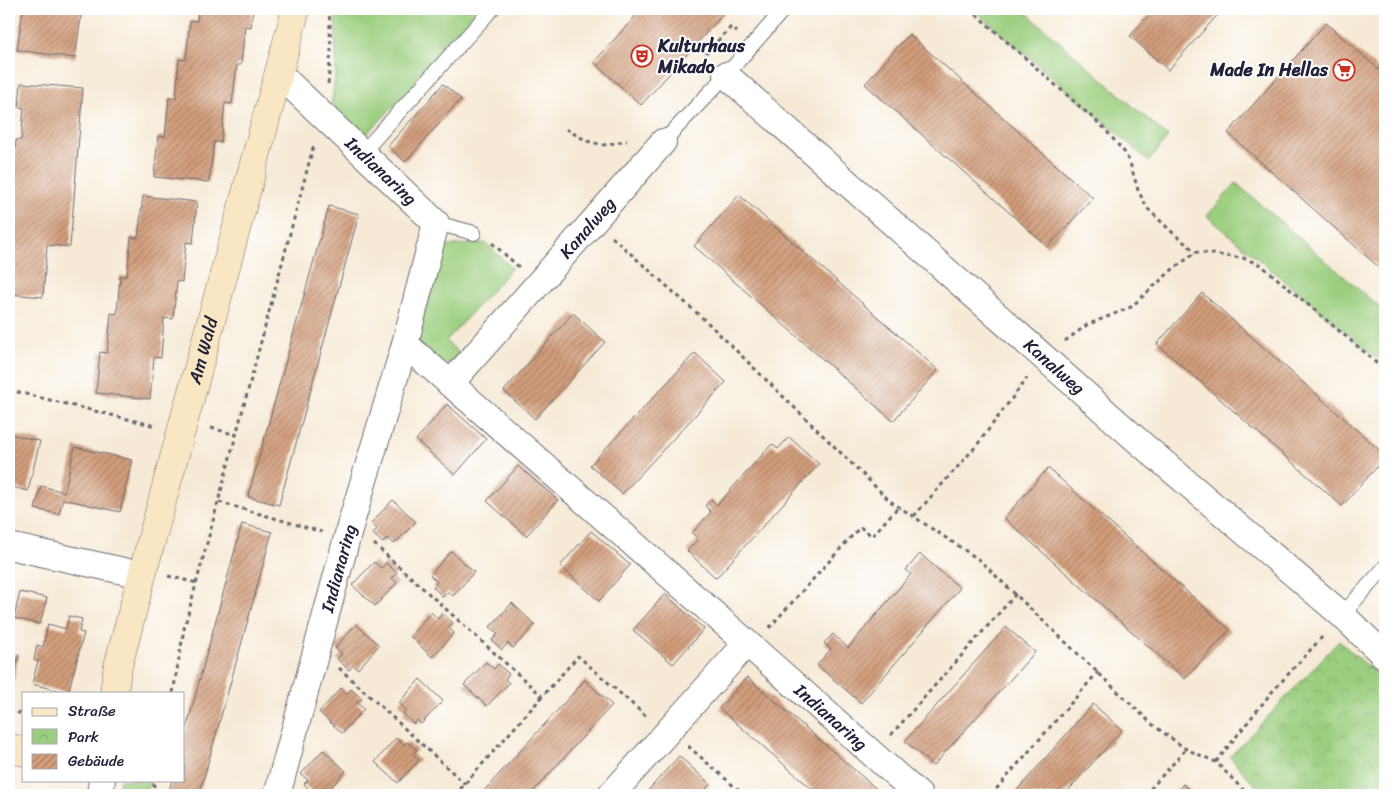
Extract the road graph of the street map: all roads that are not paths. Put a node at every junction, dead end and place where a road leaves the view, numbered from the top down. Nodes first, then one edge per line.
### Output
1 (296, 9) edge
2 (492, 9) edge
3 (784, 9) edge
4 (279, 74) junction
5 (726, 75) junction
6 (661, 145) joint
7 (362, 153) junction
8 (436, 223) junction
9 (474, 233) road end
10 (405, 344) junction
11 (450, 384) junction
12 (9, 546) edge
13 (1385, 566) edge
14 (142, 575) junction
15 (1342, 615) junction
16 (746, 643) junction
17 (1385, 656) edge
18 (114, 692) edge
19 (9, 747) edge
20 (22, 751) edge
21 (102, 782) edge
22 (916, 794) edge
23 (100, 795) edge
24 (278, 795) edge
25 (611, 795) edge

1 - 4 main road, Am Wald
2 - 7 lane
3 - 5 lane, Kanalweg
4 - 7 street, Indianaring
4 - 14 main road, Am Wald
5 - 6 lane, Kanalweg
5 - 15 street, Kanalweg
6 - 11 street, Kanalweg
7 - 8 street, Indianaring
8 - 9 lane
8 - 10 street, Indianaring
10 - 11 street, Indianaring
10 - 24 street, Indianaring
11 - 16 street, Indianaring
12 - 14 street
13 - 15 lane
14 - 18 main road, Am Wald
15 - 17 street, Kanalweg
16 - 22 street, Indianaring
16 - 25 street
19 - 20 main road
21 - 23 street

